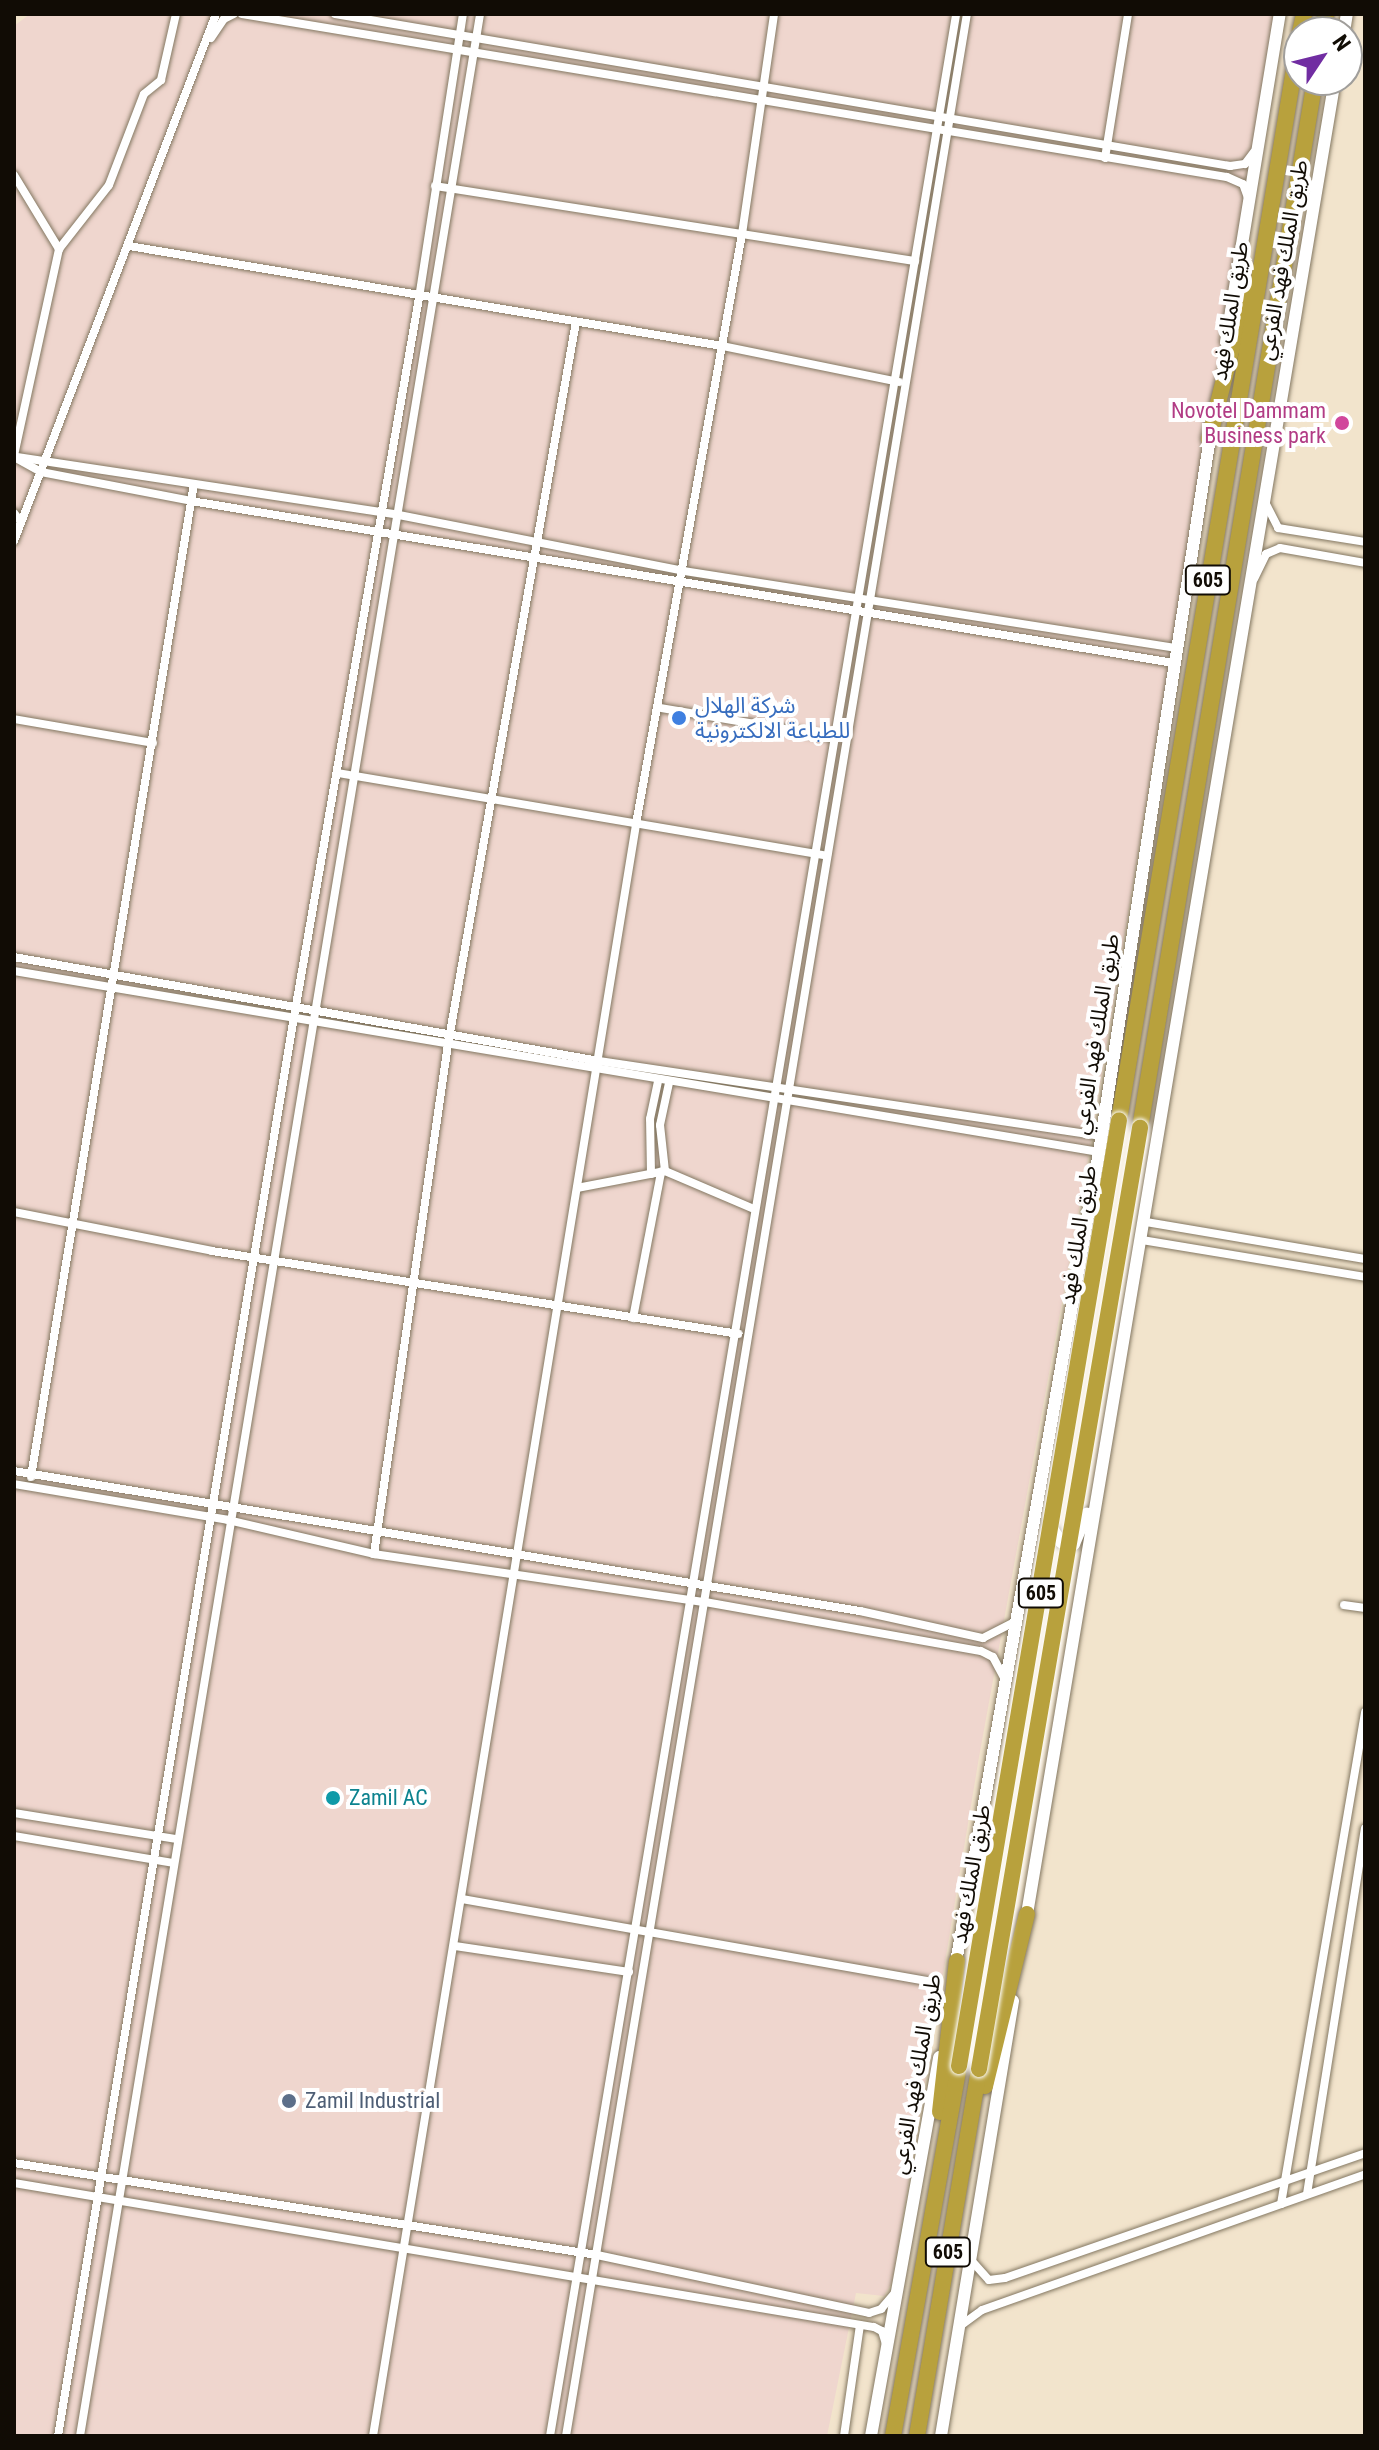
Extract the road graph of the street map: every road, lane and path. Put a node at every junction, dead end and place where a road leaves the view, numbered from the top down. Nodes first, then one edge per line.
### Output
1 (176, 14) edge
2 (216, 14) edge
3 (234, 14) edge
4 (242, 14) edge
5 (337, 14) edge
6 (463, 14) edge
7 (480, 14) edge
8 (774, 14) edge
9 (956, 14) edge
10 (967, 14) edge
11 (1128, 14) edge
12 (1280, 14) edge
13 (336, 29) junction
14 (460, 34) junction
15 (476, 37) junction
16 (204, 48) junction
17 (457, 48) junction
18 (474, 52) junction
19 (763, 83) junction
20 (1289, 96) edge
21 (1312, 96) edge
22 (1332, 96) edge
23 (762, 98) junction
24 (875, 103) junction
25 (941, 113) junction
26 (951, 116) junction
27 (879, 120) junction
28 (943, 129) junction
29 (1260, 140) junction
30 (1108, 142) junction
31 (1105, 158) junction
32 (14, 175) edge
33 (1274, 182) junction
34 (435, 186) junction
35 (452, 189) junction
36 (1249, 201) junction
37 (742, 234) junction
38 (129, 246) junction
39 (59, 249) junction
40 (915, 261) junction
41 (419, 298) junction
42 (435, 299) junction
43 (576, 322) junction
44 (722, 346) junction
45 (896, 381) junction
46 (907, 384) junction
47 (1209, 439) junction
48 (14, 456) edge
49 (46, 460) junction
50 (41, 472) junction
51 (194, 484) junction
52 (1264, 492) junction
53 (191, 501) junction
54 (14, 513) edge
55 (383, 514) junction
56 (399, 515) junction
57 (21, 522) junction
58 (380, 528) junction
59 (396, 531) junction
60 (521, 539) junction
61 (14, 541) edge
62 (537, 542) junction
63 (1365, 542) edge
64 (534, 558) junction
65 (1365, 563) edge
66 (672, 569) junction
67 (684, 571) junction
68 (683, 582) junction
69 (857, 595) junction
70 (872, 597) junction
71 (1245, 598) junction
72 (856, 610) junction
73 (870, 610) junction
74 (1031, 624) junction
75 (1028, 637) junction
76 (1176, 648) junction
77 (1174, 663) junction
78 (661, 708) junction
79 (14, 719) edge
80 (833, 737) junction
81 (153, 743) junction
82 (338, 773) junction
83 (354, 776) junction
84 (494, 798) junction
85 (636, 824) junction
86 (812, 854) junction
87 (827, 856) junction
88 (14, 957) edge
89 (14, 971) edge
90 (117, 976) junction
91 (113, 987) junction
92 (298, 1006) junction
93 (315, 1007) junction
94 (294, 1017) junction
95 (311, 1018) junction
96 (452, 1033) junction
97 (448, 1044) junction
98 (599, 1061) junction
99 (595, 1071) junction
100 (658, 1081) junction
101 (669, 1083) junction
102 (775, 1089) junction
103 (788, 1090) junction
104 (771, 1099) junction
105 (784, 1101) junction
106 (932, 1112) junction
107 (930, 1124) junction
108 (1101, 1136) junction
109 (1099, 1152) junction
110 (659, 1172) junction
111 (577, 1188) junction
112 (754, 1209) junction
113 (14, 1212) edge
114 (1146, 1222) junction
115 (74, 1223) junction
116 (1142, 1240) junction
117 (256, 1255) junction
118 (272, 1258) junction
119 (1365, 1259) edge
120 (1365, 1277) edge
121 (412, 1281) junction
122 (560, 1305) junction
123 (633, 1318) junction
124 (734, 1334) junction
125 (747, 1335) junction
126 (1058, 1377) junction
127 (1108, 1427) junction
128 (14, 1471) edge
129 (32, 1474) junction
130 (14, 1484) edge
131 (29, 1487) junction
132 (214, 1505) junction
133 (230, 1507) junction
134 (212, 1518) junction
135 (228, 1520) junction
136 (377, 1531) junction
137 (374, 1554) junction
138 (520, 1555) junction
139 (617, 1571) junction
140 (517, 1572) junction
141 (695, 1585) junction
142 (708, 1586) junction
143 (615, 1589) junction
144 (692, 1602) junction
145 (705, 1602) junction
146 (1344, 1605) dead end
147 (1365, 1608) edge
148 (860, 1611) junction
149 (1019, 1620) junction
150 (857, 1628) junction
151 (1005, 1680) junction
152 (1365, 1712) edge
153 (14, 1813) edge
154 (1365, 1829) edge
155 (14, 1836) edge
156 (158, 1838) junction
157 (177, 1839) junction
158 (154, 1861) junction
159 (173, 1863) junction
160 (462, 1899) junction
161 (1027, 1914) junction
162 (637, 1931) junction
163 (651, 1935) junction
164 (455, 1946) junction
165 (957, 1961) junction
166 (629, 1972) junction
167 (927, 1981) dead end
168 (1365, 2153) edge
169 (14, 2163) edge
170 (1309, 2173) junction
171 (1365, 2174) edge
172 (101, 2177) junction
173 (961, 2177) junction
174 (122, 2180) junction
175 (1285, 2181) junction
176 (14, 2183) edge
177 (1307, 2194) junction
178 (98, 2198) junction
179 (119, 2202) junction
180 (1281, 2204) junction
181 (928, 2221) junction
182 (408, 2226) junction
183 (404, 2248) junction
184 (581, 2253) junction
185 (597, 2255) junction
186 (970, 2259) junction
187 (577, 2276) junction
188 (593, 2278) junction
189 (896, 2291) junction
190 (860, 2325) junction
191 (959, 2326) junction
192 (887, 2346) junction
193 (58, 2436) edge
194 (80, 2436) edge
195 (373, 2436) edge
196 (550, 2436) edge
197 (566, 2436) edge
198 (844, 2436) edge
199 (871, 2436) edge
200 (893, 2436) edge
201 (917, 2436) edge
202 (941, 2436) edge

1 - 39 street
2 - 16 street
3 - 16 street
4 - 13 street
5 - 13 street
5 - 14 street
6 - 14 street
7 - 15 street
8 - 19 street
9 - 25 street
10 - 26 street
11 - 30 street
12 - 29 main road, طريق الملك فهد الفرعي
13 - 17 street
14 - 15 street
14 - 17 street
15 - 18 street
15 - 19 street
16 - 38 street
17 - 18 street
17 - 34 street
18 - 23 street
18 - 35 street
19 - 23 street
19 - 24 street
20 - 33 highway, طريق الملك فهد / 605
21 - 173 highway, طريق الملك فهد / 605, bridge
22 - 52 main road, طريق الملك فهد الفرعي
23 - 27 street
23 - 37 street
24 - 25 street
24 - 27 street
25 - 26 street
25 - 28 street
26 - 28 street
26 - 30 street
27 - 28 street
28 - 31 street
28 - 40 street
28 - 46 street
29 - 30 street
29 - 36 main road, طريق الملك فهد الفرعي
30 - 31 street
31 - 36 street
32 - 39 street
33 - 47 highway
33 - 181 highway, طريق الملك فهد / 605, bridge
34 - 35 street
34 - 41 street
35 - 37 street
35 - 42 street
36 - 47 main road, طريق الملك فهد الفرعي
37 - 40 street
37 - 44 street
38 - 41 street
38 - 49 street
39 - 48 street
40 - 45 street
41 - 42 street
41 - 55 street
42 - 43 street
42 - 56 street
43 - 44 street
43 - 62 street
44 - 45 street
44 - 67 street
45 - 46 street
45 - 69 street
46 - 70 street
47 - 76 main road, طريق الملك فهد الفرعي
48 - 49 street
48 - 50 street
49 - 50 street
49 - 51 street
50 - 53 street
50 - 57 street
51 - 53 street
51 - 55 street
52 - 63 street
52 - 71 main road, طريق الملك فهد الفرعي
53 - 58 street
53 - 81 street
54 - 57 street
55 - 56 street
55 - 58 street
56 - 59 street
56 - 60 street
57 - 61 street
58 - 59 street
58 - 82 street
59 - 64 street
59 - 83 street
60 - 62 street
60 - 64 street
62 - 64 street
62 - 66 street
64 - 68 street
64 - 84 street
65 - 71 street
66 - 67 street
66 - 68 street
67 - 68 street
67 - 69 street
68 - 72 street
68 - 78 street
69 - 70 street
69 - 72 street
70 - 73 street
70 - 74 street
71 - 114 main road, طريق الملك فهد الفرعي
72 - 73 street
72 - 80 street
73 - 75 street
73 - 87 street
74 - 75 street
74 - 76 street
75 - 77 street
76 - 77 main road, طريق الملك فهد الفرعي
77 - 108 main road, طريق الملك فهد الفرعي
78 - 80 street
78 - 85 street
79 - 81 street
80 - 86 street
81 - 90 street
82 - 83 street
82 - 92 street
83 - 84 street
83 - 93 street
84 - 85 street
84 - 96 street
85 - 86 street
85 - 98 street
86 - 87 street
86 - 102 street
87 - 103 street
88 - 90 street
89 - 91 street
90 - 91 street
90 - 92 street
91 - 94 street
91 - 115 street
92 - 93 street
92 - 94 street
93 - 95 street
93 - 96 street
94 - 95 street
94 - 117 street
95 - 97 street
95 - 118 street
96 - 97 street
96 - 98 street
97 - 99 street
97 - 121 street
98 - 99 street
98 - 102 street
99 - 100 street
99 - 111 street
100 - 101 street
100 - 110 street
101 - 104 street
101 - 110 street
102 - 103 street
102 - 104 street
103 - 105 street
103 - 106 street
104 - 105 street
104 - 112 street
105 - 107 street
105 - 125 street
106 - 107 street
106 - 108 street
107 - 109 street
108 - 109 main road, طريق الملك فهد الفرعي
109 - 126 main road, طريق الملك فهد الفرعي
110 - 111 street
110 - 112 street
110 - 123 street
111 - 122 street
112 - 124 street
113 - 115 street
114 - 116 main road, طريق الملك فهد الفرعي
114 - 119 street
115 - 117 street
115 - 129 street
116 - 120 street
116 - 127 main road, طريق الملك فهد الفرعي
117 - 118 street
117 - 132 street
118 - 121 street
118 - 133 street
121 - 122 street
121 - 136 street
122 - 123 street
122 - 138 street
123 - 124 street
124 - 125 street
124 - 141 street
125 - 142 street
126 - 127 main road
126 - 149 main road, طريق الملك فهد الفرعي
127 - 161 main road, طريق الملك فهد الفرعي
128 - 129 street
129 - 131 street
129 - 132 street
130 - 131 street
131 - 134 street
132 - 133 street
132 - 134 street
133 - 135 street
133 - 136 street
134 - 135 street
134 - 156 street
135 - 137 street
135 - 157 street
136 - 137 street
136 - 138 street
137 - 140 street
138 - 139 street
138 - 140 street
139 - 141 street
139 - 143 street
140 - 143 street
140 - 160 street
141 - 142 street
141 - 144 street
142 - 145 street
142 - 148 street
143 - 144 street
144 - 145 street
144 - 162 street
145 - 150 street
145 - 163 street
146 - 147 street
148 - 149 street
148 - 150 street
149 - 151 main road, طريق الملك فهد الفرعي
150 - 151 street
151 - 165 main road, طريق الملك فهد الفرعي
152 - 175 street
153 - 156 street
154 - 170 street
155 - 158 street
156 - 157 street
156 - 158 street
157 - 159 street
158 - 159 street
158 - 172 street
159 - 174 street
160 - 162 street
160 - 164 street
161 - 173 highway
161 - 186 main road, طريق الملك فهد الفرعي
162 - 163 street
162 - 166 street
163 - 167 street
163 - 185 street
164 - 166 street
164 - 182 street
165 - 181 highway
165 - 189 main road, طريق الملك فهد الفرعي
166 - 184 street
168 - 170 street
169 - 172 street
170 - 175 street
170 - 177 street
171 - 177 street
172 - 174 street
172 - 178 street
173 - 201 highway, طريق الملك فهد / 605
174 - 179 street
174 - 182 street
175 - 180 street
175 - 186 street
176 - 178 street
177 - 180 street
178 - 179 street
178 - 193 street
179 - 183 street
179 - 194 street
180 - 191 street
181 - 200 highway, طريق الملك فهد / 605
182 - 183 street
182 - 184 street
183 - 187 street
183 - 195 street
184 - 185 street
184 - 187 street
185 - 188 street
185 - 189 street
186 - 191 main road, طريق الملك فهد الفرعي
187 - 188 street
187 - 196 street
188 - 190 street
188 - 197 street
189 - 192 main road, طريق الملك فهد الفرعي
190 - 192 street
190 - 198 street
191 - 202 main road, طريق الملك فهد الفرعي
192 - 199 main road, طريق الملك فهد الفرعي

